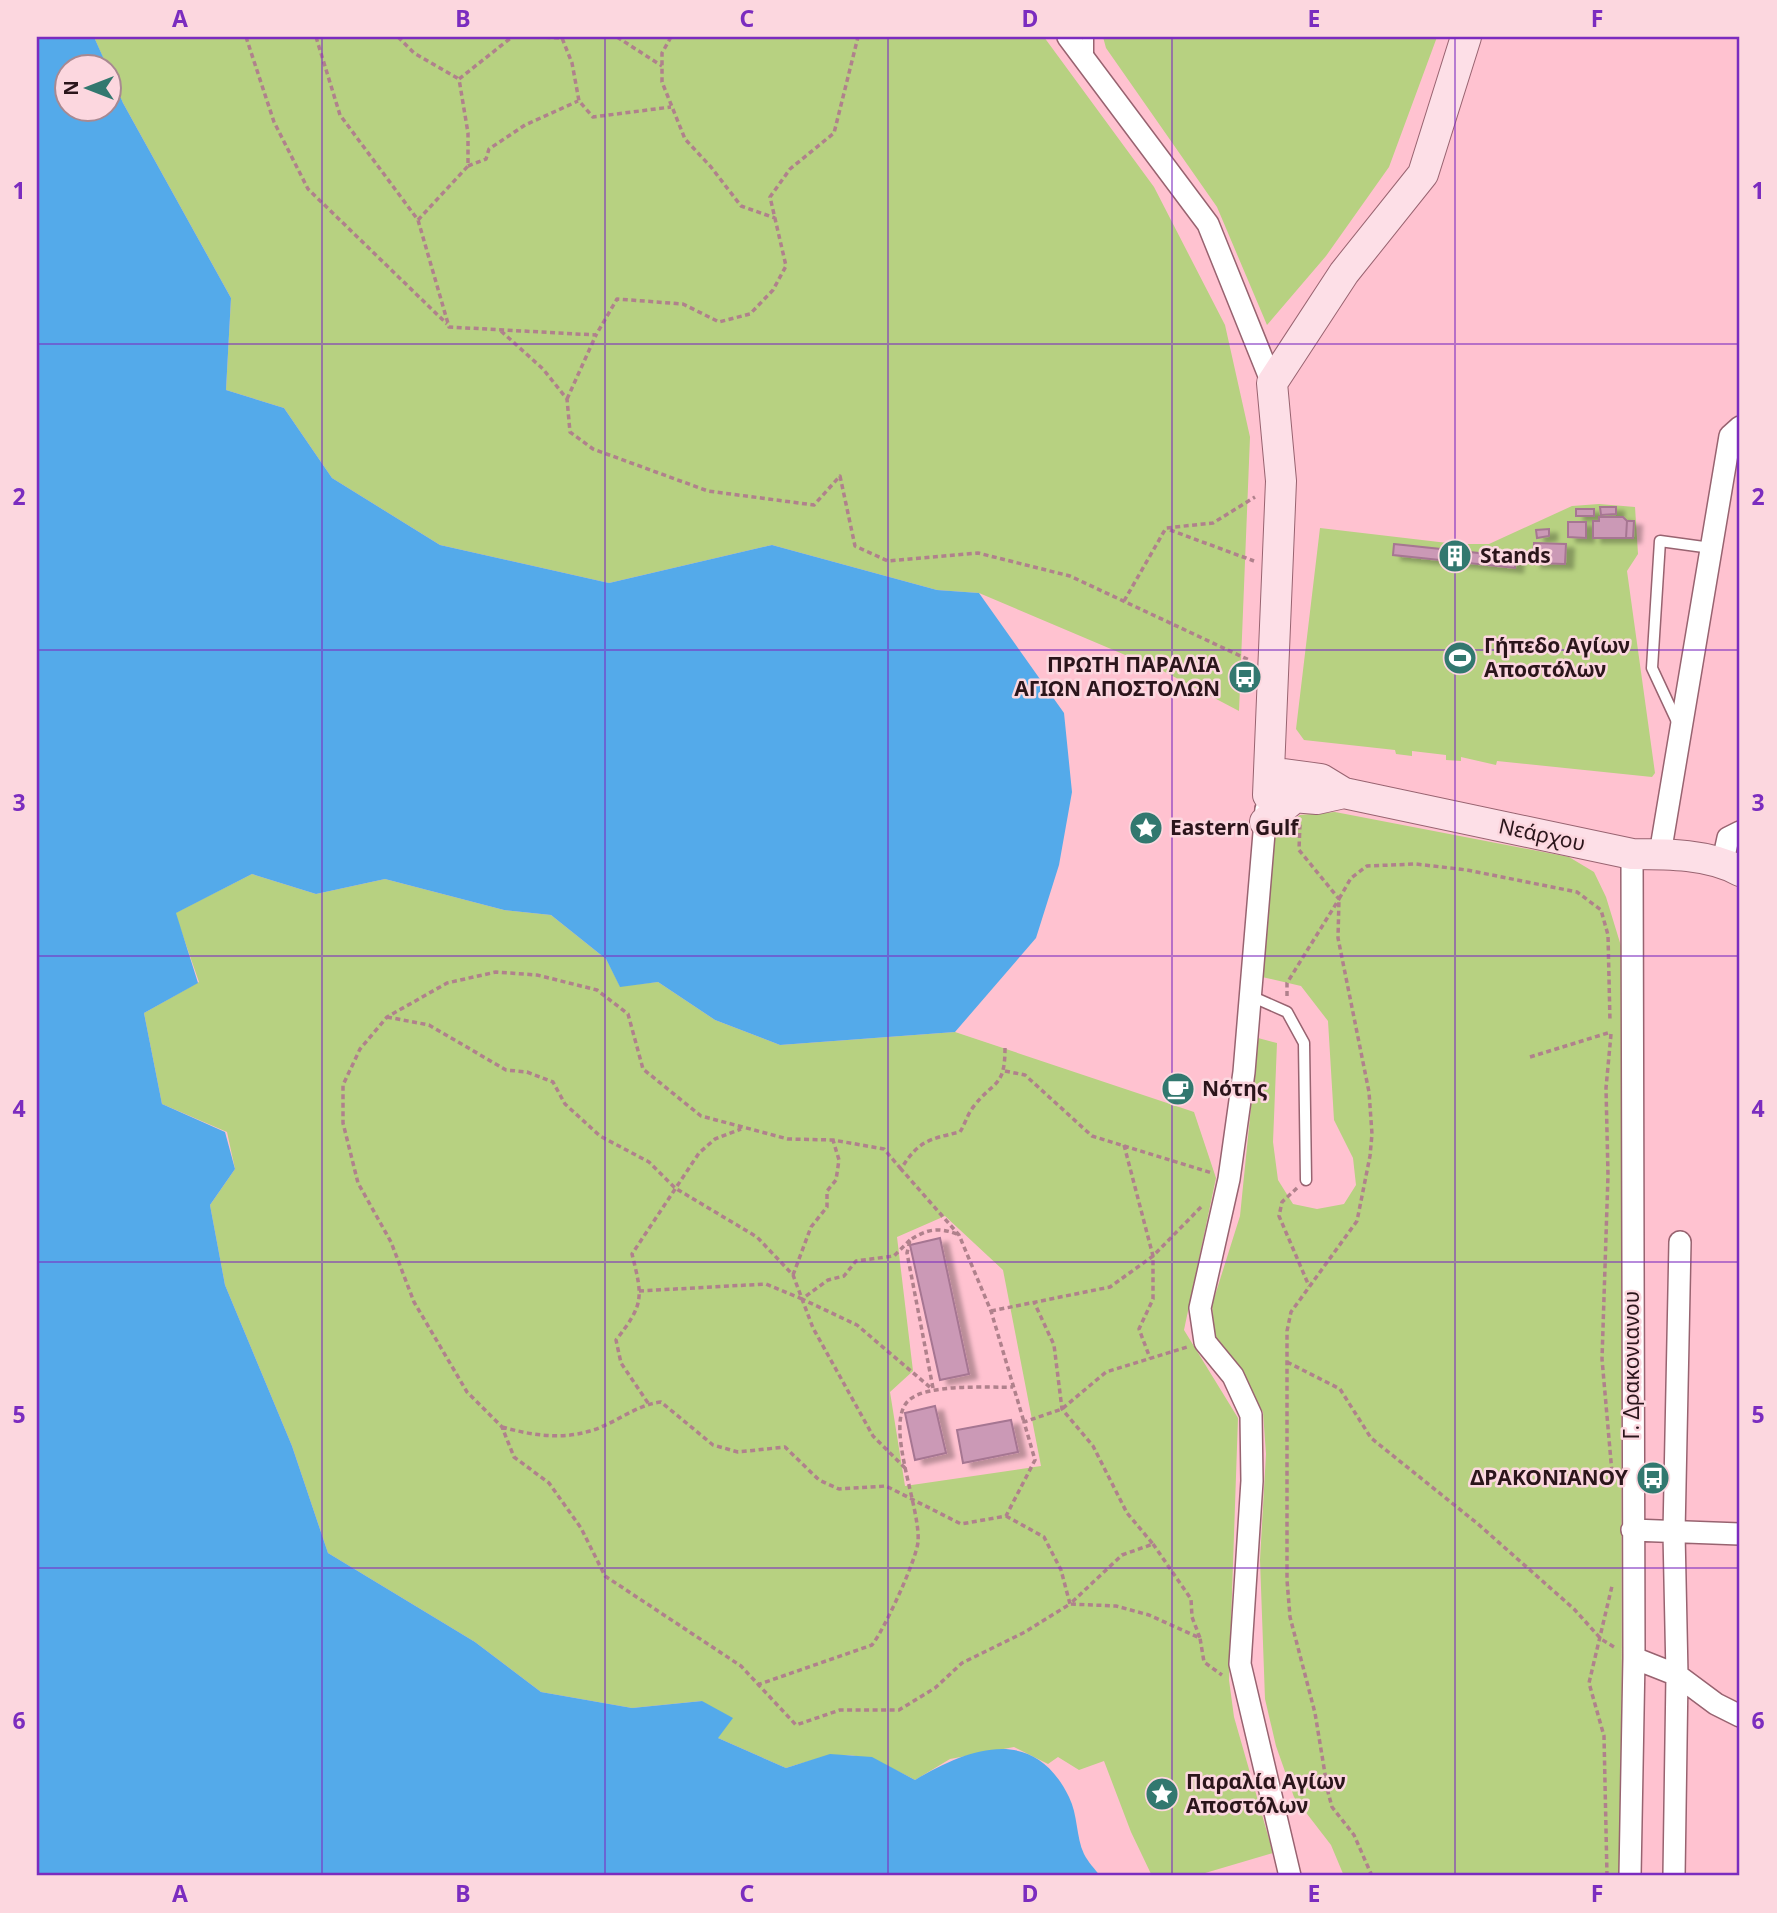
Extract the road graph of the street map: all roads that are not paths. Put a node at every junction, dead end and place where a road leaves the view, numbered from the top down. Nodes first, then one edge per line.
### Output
1 (1068, 37) edge
2 (1088, 37) edge
3 (1466, 37) edge
4 (1088, 64) junction
5 (1272, 383) junction
6 (1740, 427) edge
7 (1711, 548) junction
8 (1681, 731) junction
9 (1282, 794) junction
10 (1740, 832) edge
11 (1646, 854) junction
12 (1731, 866) edge
13 (1253, 997) junction
14 (1306, 1180) road end
15 (1680, 1242) dead end
16 (1632, 1530) junction
17 (1674, 1533) junction
18 (1740, 1534) edge
19 (1634, 1658) junction
20 (1677, 1675) junction
21 (1740, 1716) edge
22 (1290, 1876) edge
23 (1630, 1876) edge
24 (1674, 1876) edge

1 - 4 street
2 - 4 lane
3 - 5 street
4 - 5 street
5 - 9 street
6 - 7 street, Γ. Δρακονιανου
7 - 8 street, Γ. Δρακονιανου
7 - 8 lane
8 - 11 street, Γ. Δρακονιανου
9 - 11 street, Νεάρχου
9 - 13 street
10 - 12 street
11 - 12 street, Νεάρχου
11 - 16 street, Γ. Δρακονιανου
13 - 14 lane
13 - 22 street
15 - 17 street
16 - 17 street
16 - 19 street, Γ. Δρακονιανου
17 - 18 street
17 - 20 street
19 - 20 street
19 - 23 street, Γ. Δρακονιανου
20 - 21 street
20 - 24 street

